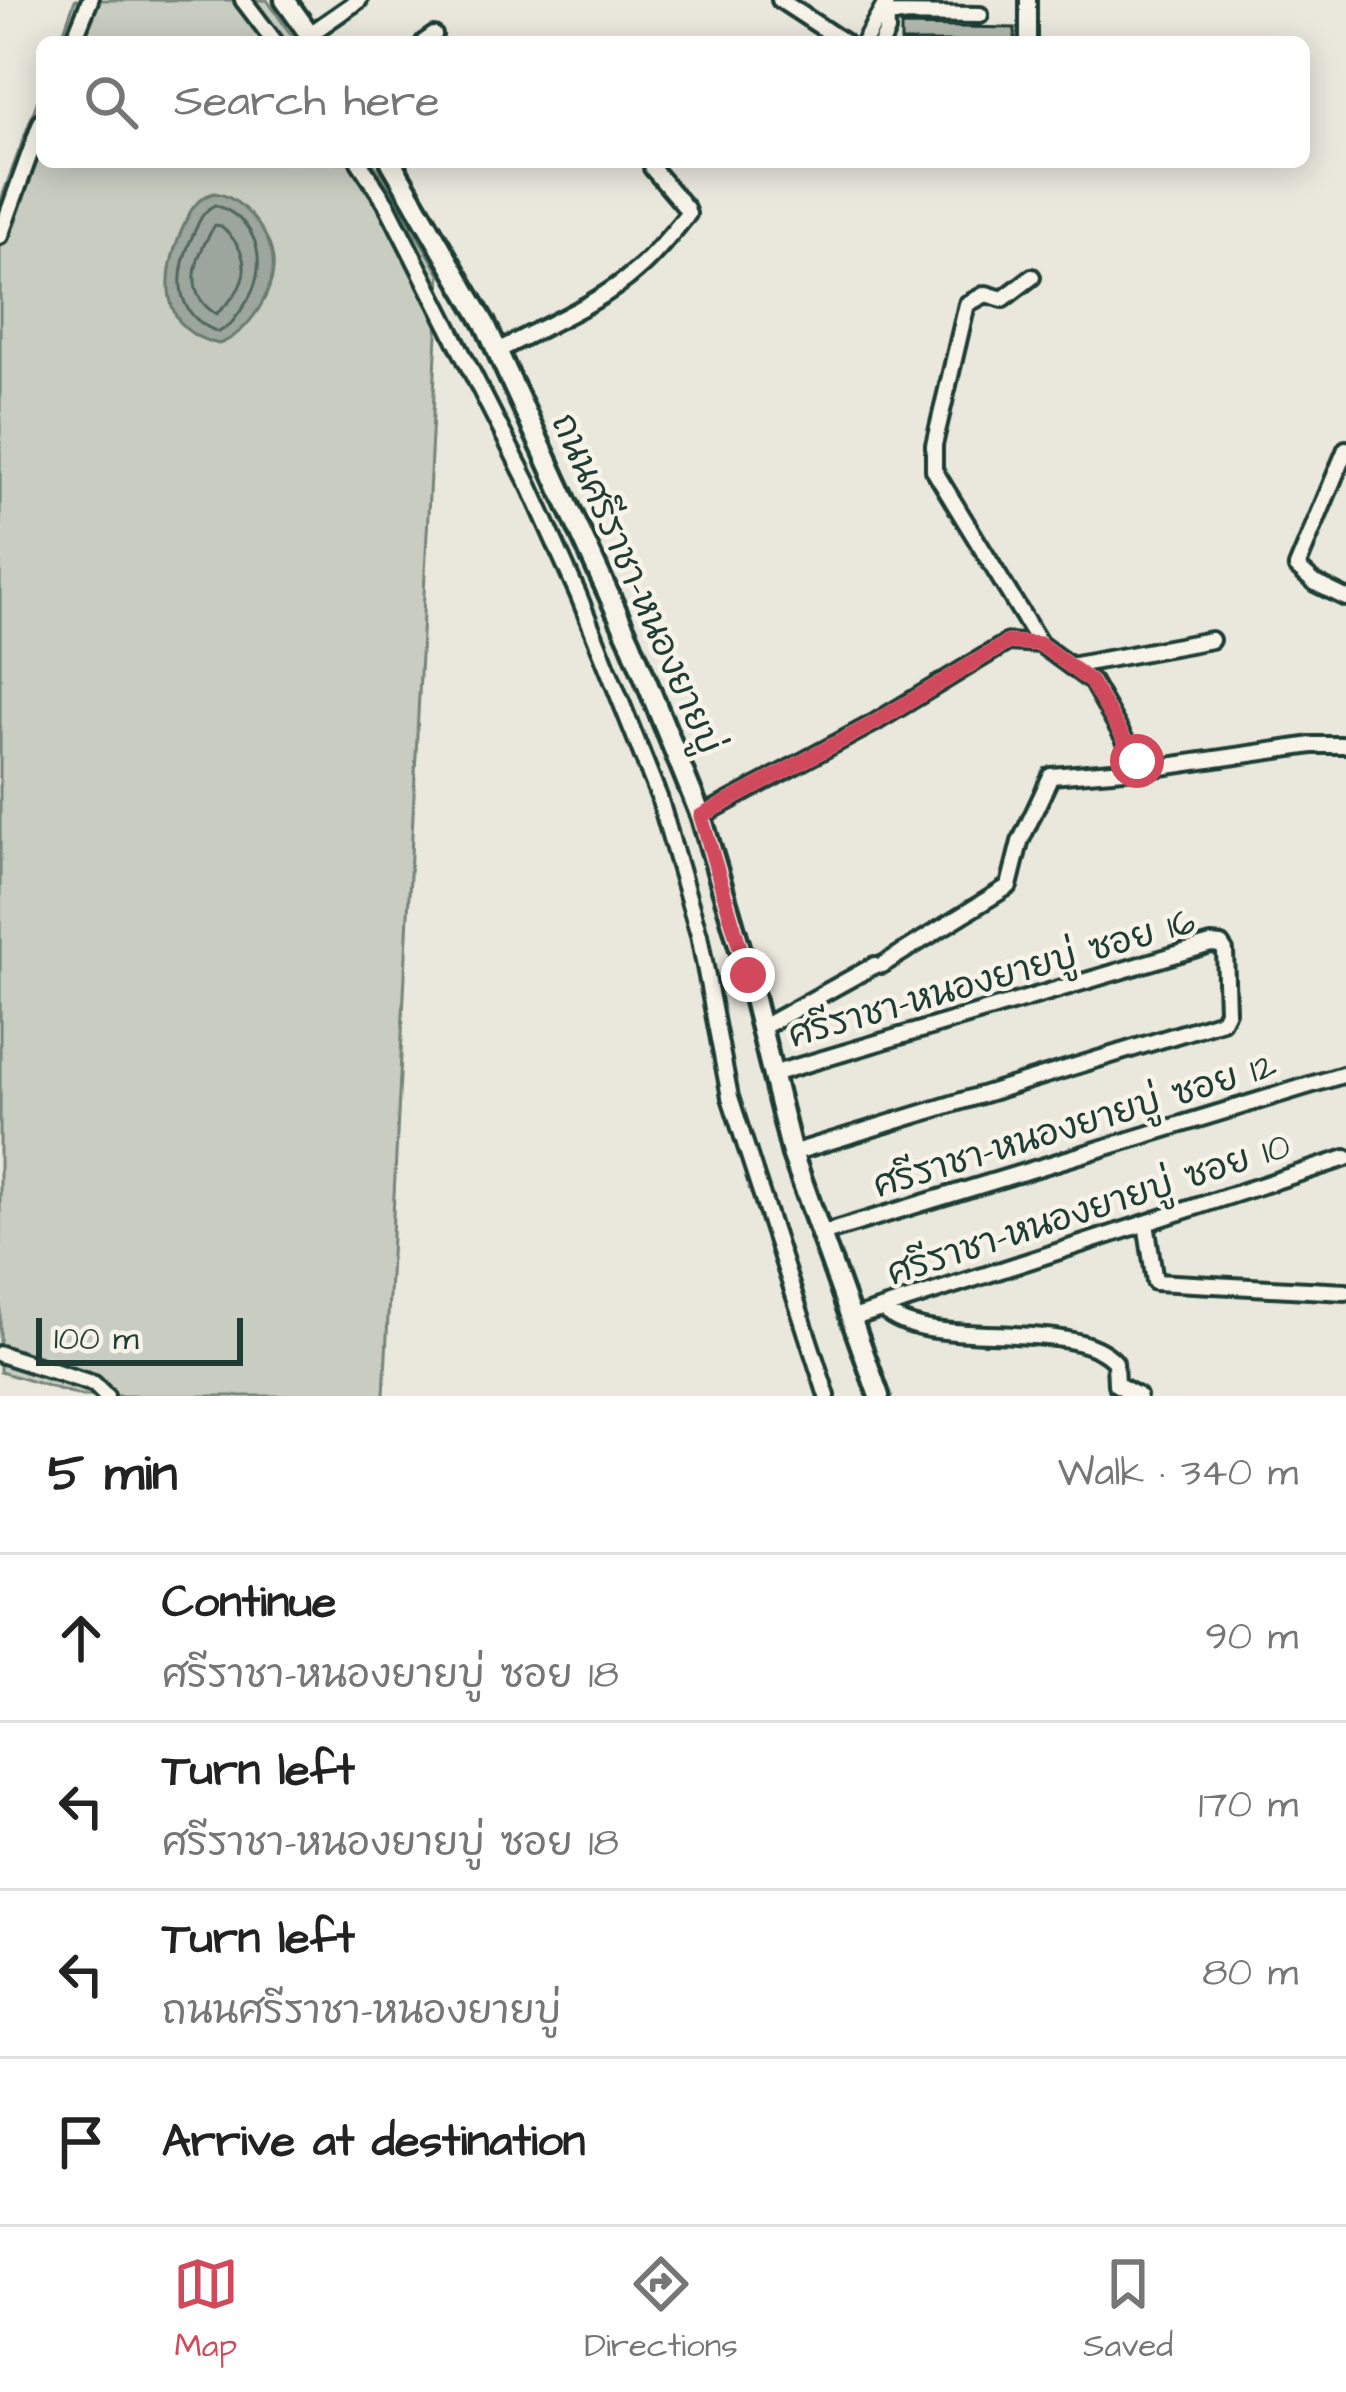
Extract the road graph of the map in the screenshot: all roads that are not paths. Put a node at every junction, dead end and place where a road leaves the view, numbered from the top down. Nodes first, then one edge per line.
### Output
1 (90, 0) edge
2 (243, 0) edge
3 (285, 0) edge
4 (359, 0) edge
5 (780, 0) edge
6 (1028, 0) edge
7 (885, 8) edge
8 (980, 15) dead end
9 (75, 36) edge
10 (270, 36) edge
11 (312, 36) edge
12 (315, 36) edge
13 (835, 36) edge
14 (868, 36) edge
15 (1028, 36) edge
16 (36, 137) edge
17 (363, 168) edge
18 (394, 168) edge
19 (652, 168) dead end
20 (0, 236) edge
21 (1032, 277) dead end
22 (498, 351) junction
23 (1346, 449) edge
24 (1346, 598) edge
25 (1211, 640) dead end
26 (1040, 644) junction
27 (1070, 666) junction
28 (1346, 745) edge
29 (1154, 768) junction
30 (701, 816) junction
31 (760, 1028) junction
32 (1346, 1074) edge
33 (772, 1075) junction
34 (792, 1153) junction
35 (1346, 1158) edge
36 (1147, 1223) junction
37 (820, 1234) junction
38 (1346, 1292) edge
39 (883, 1309) junction
40 (850, 1319) junction
41 (0, 1354) edge
42 (106, 1396) edge
43 (826, 1396) edge
44 (879, 1396) edge
45 (1138, 1396) edge

1 - 9 street
2 - 10 street
3 - 11 main road
4 - 12 street
5 - 13 street
6 - 15 street
7 - 8 street
7 - 14 street
16 - 20 street
17 - 43 street
18 - 22 main road, ถนนศรีราชา-หนองยายบู่
19 - 22 street
21 - 26 street
22 - 30 main road, ถนนศรีราชา-หนองยายบู่
23 - 24 street
25 - 27 street
26 - 27 street
26 - 30 street
27 - 29 street
28 - 29 street
29 - 31 street
30 - 31 main road, ถนนศรีราชา-หนองยายบู่
31 - 33 main road, ถนนศรีราชา-หนองยายบู่
32 - 37 street, ศรีราชา-หนองยายบู่ ซอย 12
33 - 34 main road, ถนนศรีราชา-หนองยายบู่
33 - 34 street, ศรีราชา-หนองยายบู่ ซอย 16
34 - 37 main road, ถนนศรีราชา-หนองยายบู่
35 - 36 street, ศรีราชา-หนองยายบู่ ซอย 10
36 - 38 street
36 - 39 street, ศรีราชา-หนองยายบู่ ซอย 10
37 - 40 main road, ถนนศรีราชา-หนองยายบู่
39 - 40 street, ศรีราชา-หนองยายบู่ ซอย 10
39 - 45 street
40 - 44 main road, ถนนศรีราชา-หนองยายบู่
41 - 42 street

